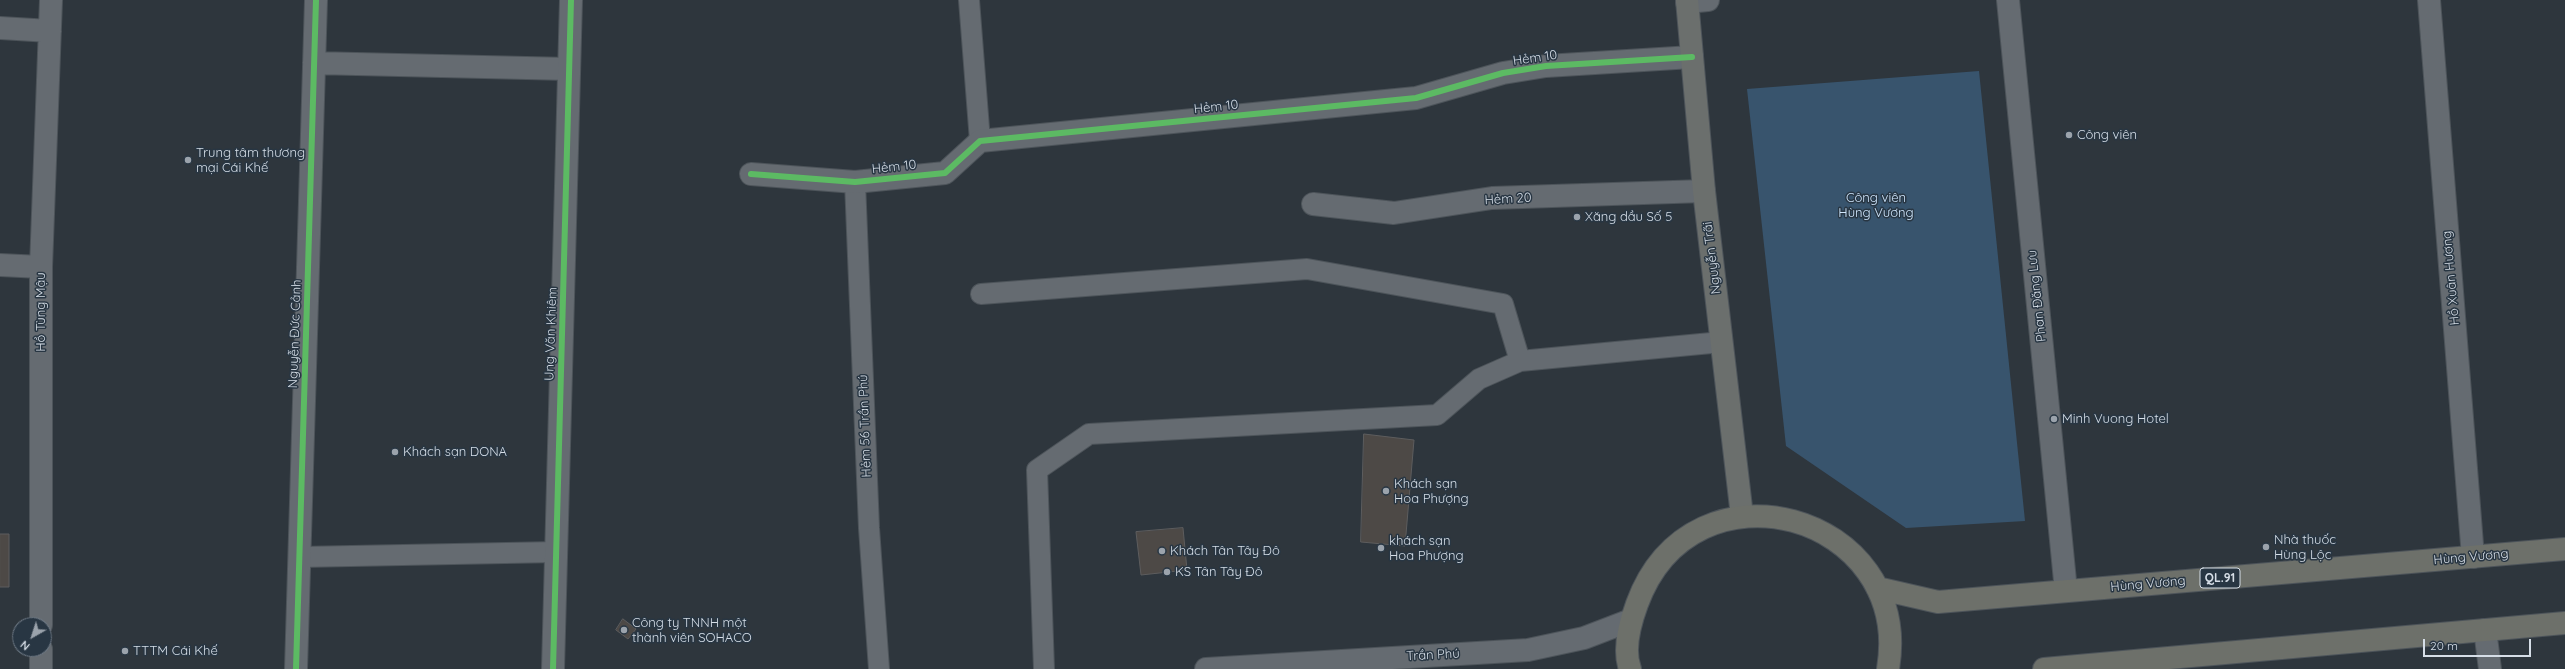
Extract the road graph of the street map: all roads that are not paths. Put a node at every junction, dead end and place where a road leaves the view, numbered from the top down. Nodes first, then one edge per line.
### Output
1 (51, 0) edge
2 (316, 0) edge
3 (571, 0) edge
4 (969, 0) edge
5 (1708, 0) edge
6 (2008, 0) edge
7 (2429, 0) edge
8 (1687, 1) edge
9 (0, 28) edge
10 (50, 31) junction
11 (1692, 56) junction
12 (314, 63) junction
13 (569, 69) junction
14 (980, 141) junction
15 (751, 174) dead end
16 (855, 182) junction
17 (1704, 191) junction
18 (1313, 204) dead end
19 (0, 265) edge
20 (41, 267) junction
21 (981, 294) dead end
22 (1722, 342) junction
23 (1520, 361) junction
24 (1742, 516) junction
25 (2565, 549) edge
26 (556, 552) junction
27 (300, 557) junction
28 (2473, 557) junction
29 (1877, 588) junction
30 (2066, 591) junction
31 (41, 617) edge
32 (1631, 620) junction
33 (2565, 623) edge
34 (2485, 630) junction
35 (41, 657) edge
36 (2096, 667) edge
37 (41, 669) edge
38 (296, 669) edge
39 (553, 669) edge
40 (880, 669) edge
41 (1044, 669) edge
42 (1206, 669) edge
43 (1630, 669) edge
44 (1888, 669) edge
45 (2044, 669) edge
46 (2490, 669) edge

1 - 10 street, Hồ Tùng Mậu
2 - 12 street, Nguyễn Đức Cảnh
3 - 13 street, Ung Văn Khiêm
4 - 14 lane
5 - 8 street
6 - 30 street, Phan Đăng Lưu
7 - 28 street, Hồ Xuân Hương
8 - 11 main road, Nguyễn Trãi
9 - 10 street
10 - 20 street, Hồ Tùng Mậu
11 - 14 street, Hẻm 10
11 - 17 main road, Nguyễn Trãi
12 - 13 street
12 - 27 street, Nguyễn Đức Cảnh
13 - 26 street, Ung Văn Khiêm
14 - 16 street, Hẻm 10
15 - 16 street, Hẻm 10
16 - 40 lane, Hẻm 56 Trần Phú
17 - 18 street, Hẻm 20
17 - 22 main road, Nguyễn Trãi
19 - 20 street
20 - 31 street, Hồ Tùng Mậu
21 - 23 lane
22 - 23 lane
22 - 24 main road, Nguyễn Trãi
23 - 41 lane
24 - 29 highway
24 - 32 highway
25 - 28 highway, Hùng Vương / QL.91
26 - 27 lane
26 - 39 street, Ung Văn Khiêm
27 - 38 street, Nguyễn Đức Cảnh
28 - 30 highway, Hùng Vương / QL.91
29 - 30 highway, Hùng Vương / QL.91
29 - 44 highway
32 - 42 street, Trần Phú
32 - 43 highway
33 - 34 highway
34 - 36 highway
34 - 46 street
35 - 37 street
36 - 45 highway

